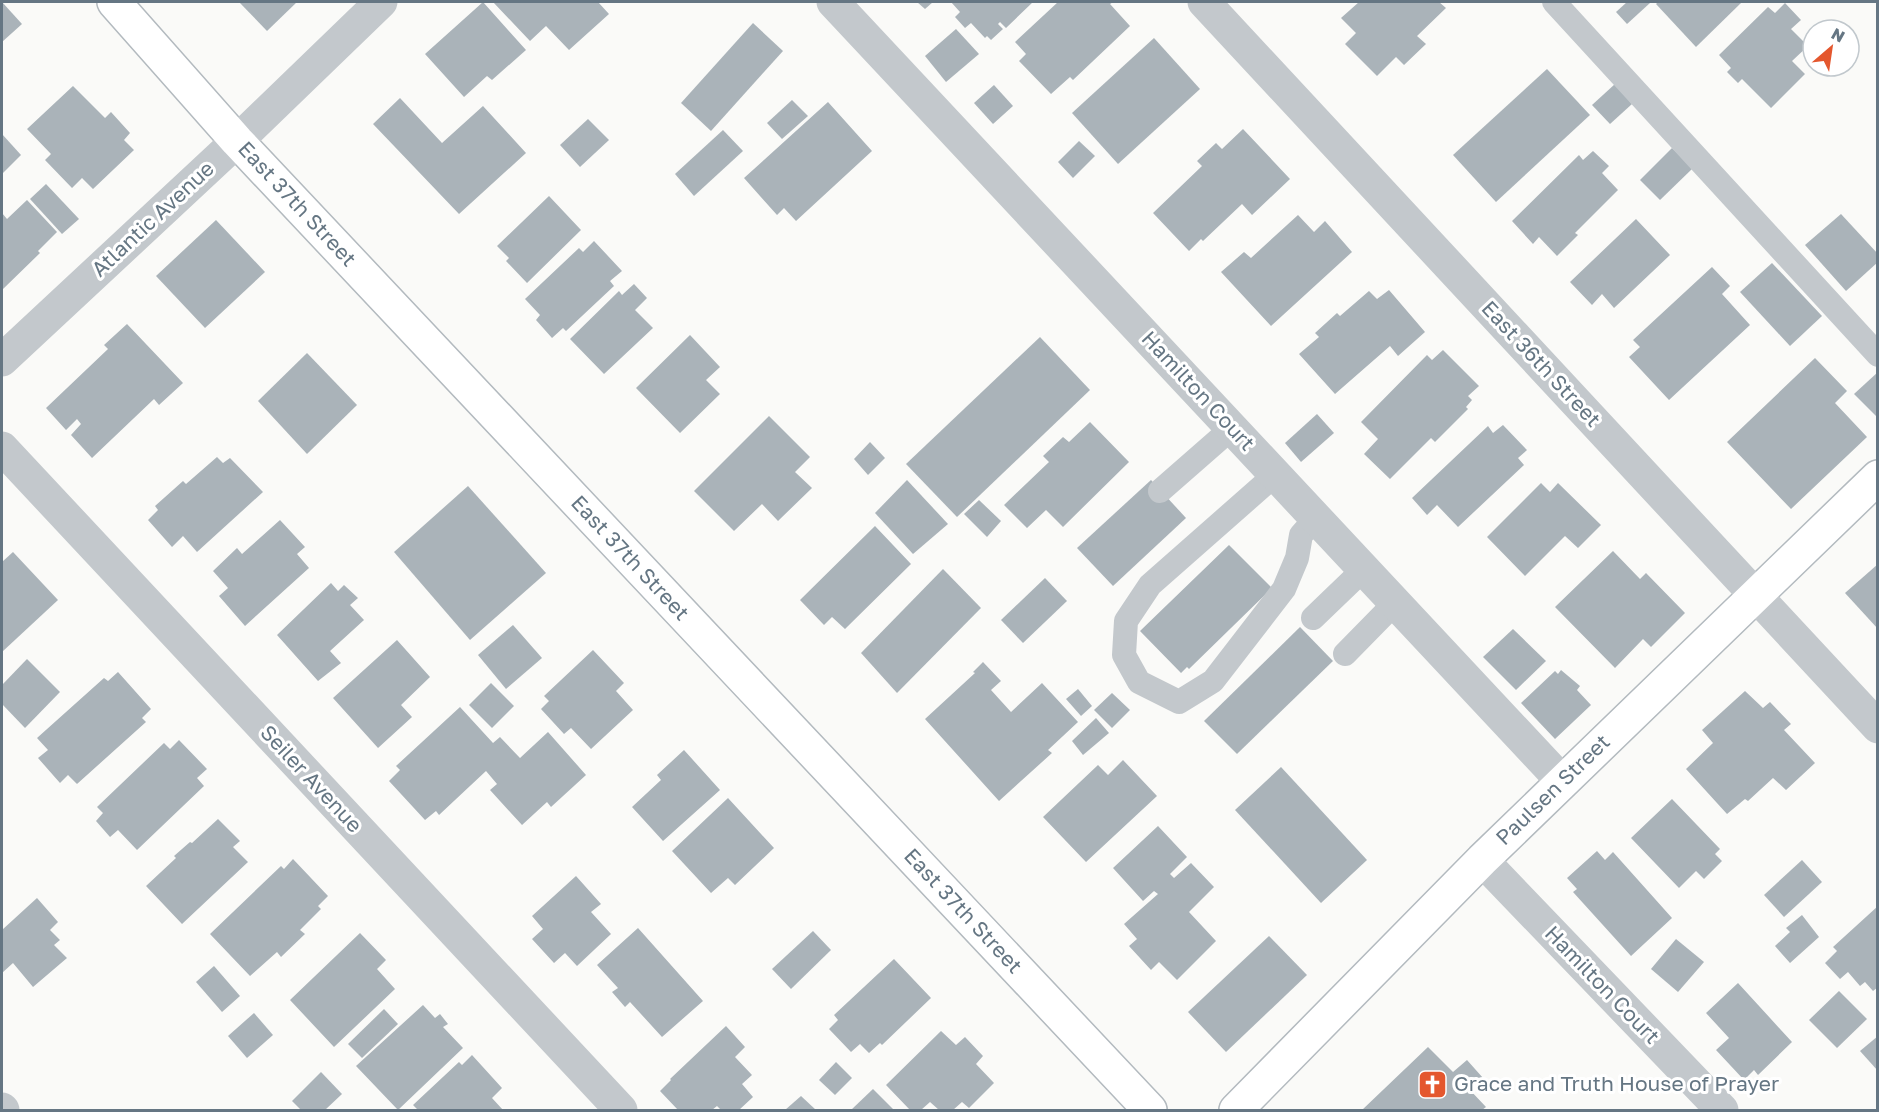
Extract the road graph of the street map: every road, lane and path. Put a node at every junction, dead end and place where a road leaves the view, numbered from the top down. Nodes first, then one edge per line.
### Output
1 (114, 2) edge
2 (381, 2) edge
3 (833, 2) edge
4 (1204, 2) edge
5 (1554, 2) edge
6 (237, 141) junction
7 (1878, 355) edge
8 (2, 360) edge
9 (1232, 429) junction
10 (2, 448) edge
11 (1276, 474) junction
12 (1878, 477) edge
13 (1160, 491) dead end
14 (1316, 518) junction
15 (1364, 569) junction
16 (1755, 595) junction
17 (1395, 603) junction
18 (1313, 618) dead end
19 (1345, 654) dead end
20 (1878, 727) edge
21 (1563, 781) junction
22 (1482, 860) junction
23 (621, 1110) edge
24 (1150, 1110) edge
25 (1236, 1110) edge
26 (1722, 1110) edge

1 - 6 main road, East 37th Street
2 - 6 street, Atlantic Avenue
3 - 9 street, Hamilton Court
4 - 16 street, East 36th Street
5 - 7 lane
6 - 8 street, Atlantic Avenue
6 - 24 main road, East 37th Street
9 - 11 street, Hamilton Court
9 - 13 lane
10 - 23 street, Seiler Avenue
11 - 14 street, Hamilton Court
11 - 14 lane
12 - 16 main road, Paulsen Street
14 - 15 street, Hamilton Court
15 - 17 street, Hamilton Court
15 - 18 lane
16 - 20 street, East 36th Street
16 - 21 main road, Paulsen Street
17 - 19 lane
17 - 21 street, Hamilton Court
21 - 22 main road, Paulsen Street
22 - 25 main road, Paulsen Street
22 - 26 street, Hamilton Court

